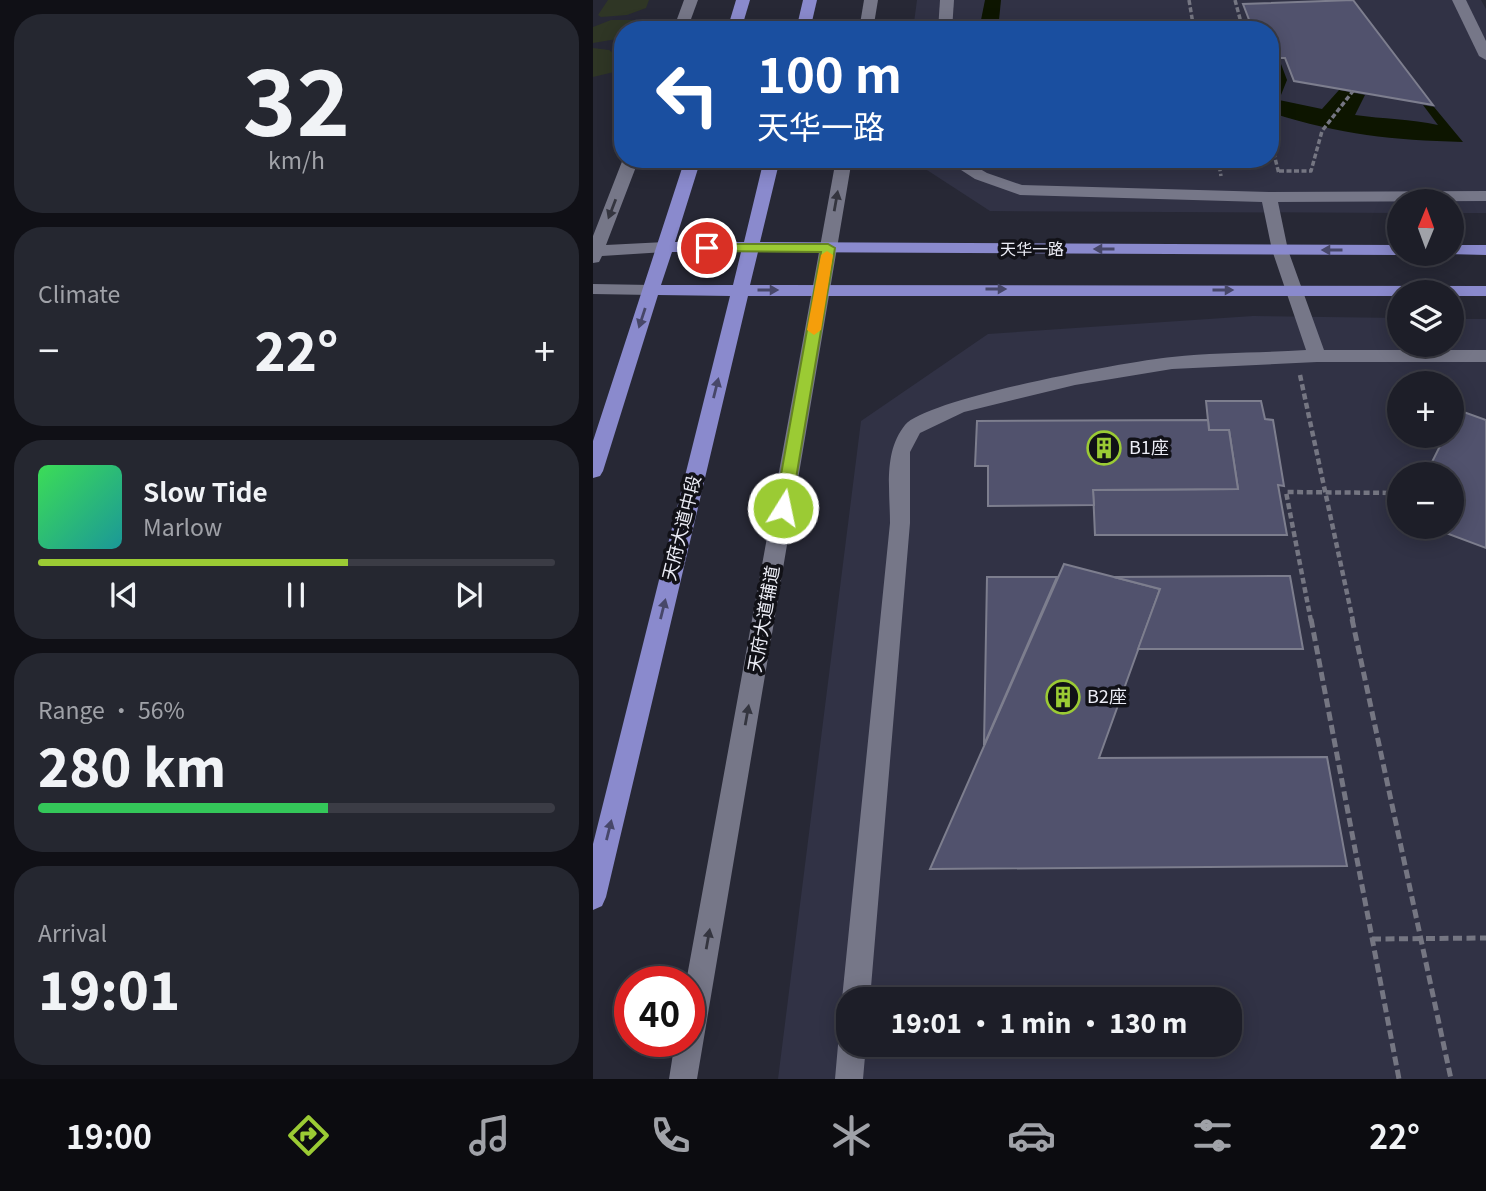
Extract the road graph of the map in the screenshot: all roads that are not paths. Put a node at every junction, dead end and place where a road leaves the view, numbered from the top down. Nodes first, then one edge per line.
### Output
1 (692, 0) edge
2 (743, 0) edge
3 (811, 0) edge
4 (871, 0) edge
5 (947, 0) edge
6 (1459, 0) edge
7 (684, 21) edge
8 (737, 21) edge
9 (805, 21) edge
10 (868, 21) edge
11 (946, 21) edge
12 (1486, 56) edge
13 (627, 168) edge
14 (690, 168) edge
15 (770, 168) edge
16 (841, 168) edge
17 (967, 168) edge
18 (1486, 196) edge
19 (1277, 197) junction
20 (665, 247) junction
21 (750, 248) junction
22 (828, 248) junction
23 (1280, 250) junction
24 (1387, 250) edge
25 (1465, 250) edge
26 (1486, 250) edge
27 (594, 253) edge
28 (593, 289) edge
29 (651, 290) junction
30 (741, 290) junction
31 (821, 290) junction
32 (1295, 291) junction
33 (1486, 291) edge
34 (1486, 356) edge
35 (1306, 357) junction
36 (593, 471) edge
37 (593, 897) edge
38 (857, 987) edge
39 (851, 1057) edge
40 (683, 1079) edge
41 (849, 1079) edge

1 - 7 street
2 - 8 main road
3 - 9 main road
4 - 10 street
5 - 11 street
6 - 12 street
13 -> 27 street
14 - 20 main road
15 - 21 main road, 天府大道中段
22 -> 16 street, 天府大道辅道
17 - 19 street
18 - 19 street
19 - 23 street
20 - 21 main road, 天华一路
20 - 27 street
20 - 29 main road
21 - 22 main road, 天华一路
21 - 30 main road, 天府大道中段
23 -> 22 main road, 天华一路
22 - 31 street, 天府大道辅道
24 -> 23 main road, 天华一路
23 - 32 street
25 - 26 main road
28 - 29 street
29 - 30 main road
29 -> 36 main road
30 -> 31 main road
37 -> 30 main road, 天府大道中段
31 -> 32 main road
40 -> 31 street, 天府大道辅道
32 - 33 main road
32 - 35 street
34 - 35 street
35 - 38 street
39 - 41 street

